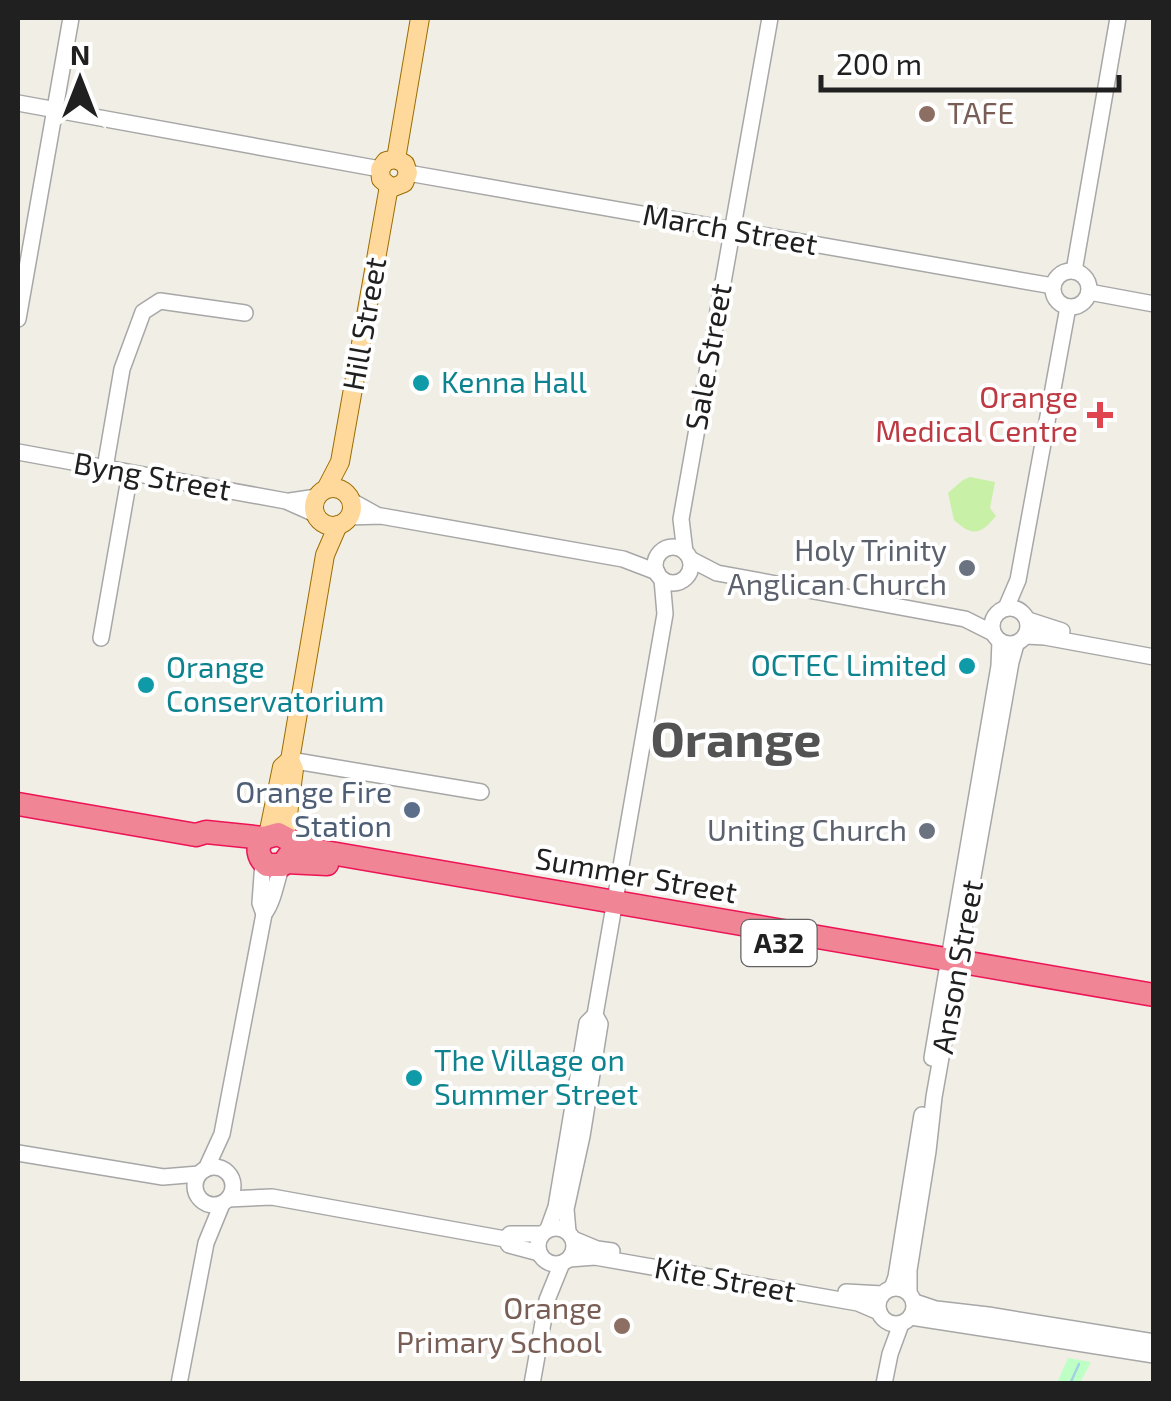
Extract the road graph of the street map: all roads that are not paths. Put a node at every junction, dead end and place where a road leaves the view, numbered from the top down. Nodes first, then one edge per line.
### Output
1 (71, 18) edge
2 (420, 18) edge
3 (770, 18) edge
4 (1118, 18) edge
5 (18, 102) edge
6 (54, 109) junction
7 (395, 167) junction
8 (731, 230) junction
9 (1074, 272) junction
10 (1053, 286) junction
11 (1089, 292) junction
12 (1154, 304) edge
13 (1068, 307) junction
14 (245, 313) dead end
15 (18, 319) edge
16 (18, 452) edge
17 (105, 468) junction
18 (130, 473) junction
19 (332, 507) junction
20 (681, 519) junction
21 (661, 564) junction
22 (686, 567) junction
23 (665, 614) junction
24 (1011, 626) junction
25 (100, 638) dead end
26 (1154, 649) edge
27 (1154, 657) edge
28 (290, 760) junction
29 (481, 792) dead end
30 (18, 804) edge
31 (274, 849) junction
32 (614, 909) junction
33 (952, 967) junction
34 (1154, 995) edge
35 (1154, 1008) edge
36 (596, 1014) junction
37 (222, 1134) junction
38 (18, 1152) edge
39 (203, 1171) junction
40 (230, 1176) junction
41 (163, 1177) junction
42 (272, 1196) junction
43 (200, 1198) junction
44 (225, 1201) junction
45 (545, 1232) junction
46 (570, 1235) junction
47 (505, 1239) junction
48 (206, 1243) junction
49 (542, 1256) junction
50 (566, 1261) junction
51 (887, 1291) junction
52 (547, 1300) junction
53 (900, 1311) junction
54 (1154, 1342) edge
55 (1154, 1355) edge
56 (179, 1384) edge
57 (532, 1384) edge
58 (884, 1384) edge

1 - 6 street
2 - 7 main road
3 - 8 street, Sale Street
4 - 9 street
5 - 6 street, March Street
6 - 7 street, March Street
6 - 15 street
7 - 8 street, March Street
7 - 19 main road, Hill Street
8 - 10 street, March Street
8 - 20 street, Sale Street
9 - 10 street
9 - 11 street
10 - 13 street
11 - 12 street
11 - 13 street
13 - 24 street, Anson Street
14 - 17 street
16 - 17 street, Byng Street
17 - 18 street, Byng Street
18 - 19 street, Byng Street
18 - 25 street
19 - 21 street, Byng Street
19 - 28 main road
20 - 21 street, Sale Street
20 - 22 street, Sale Street
21 - 22 street
21 - 22 street
21 - 23 street
22 - 23 street
22 - 24 street
23 - 32 street
24 - 26 street
24 - 27 street
24 - 33 street, Anson Street
28 - 29 street
28 - 31 main road
30 - 31 highway, Summer Street / A32
31 - 32 highway, Summer Street / A32
31 - 37 street
32 - 33 highway, Summer Street / A32
32 - 36 street
33 - 34 highway, Summer Street / A32
33 - 35 highway, Summer Street / A32
33 - 51 street, Anson Street
33 - 53 street, Anson Street
36 - 45 street
36 - 46 street
37 - 39 street
37 - 40 street
38 - 41 street
39 - 40 street
39 - 41 street
39 - 43 street
40 - 42 street
40 - 44 street
41 - 43 street
42 - 44 street
42 - 47 street
43 - 44 street
43 - 48 street
44 - 48 street
45 - 46 street
45 - 47 street
45 - 49 street
46 - 50 street
46 - 51 street, Kite Street
47 - 49 street
48 - 56 street
49 - 50 street
49 - 52 street
50 - 52 street
50 - 53 street, Kite Street
51 - 53 street, Anson Street
51 - 53 street, Kite Street
52 - 57 street
53 - 54 street, Kite Street
53 - 55 street, Kite Street
53 - 58 street, Anson Street

